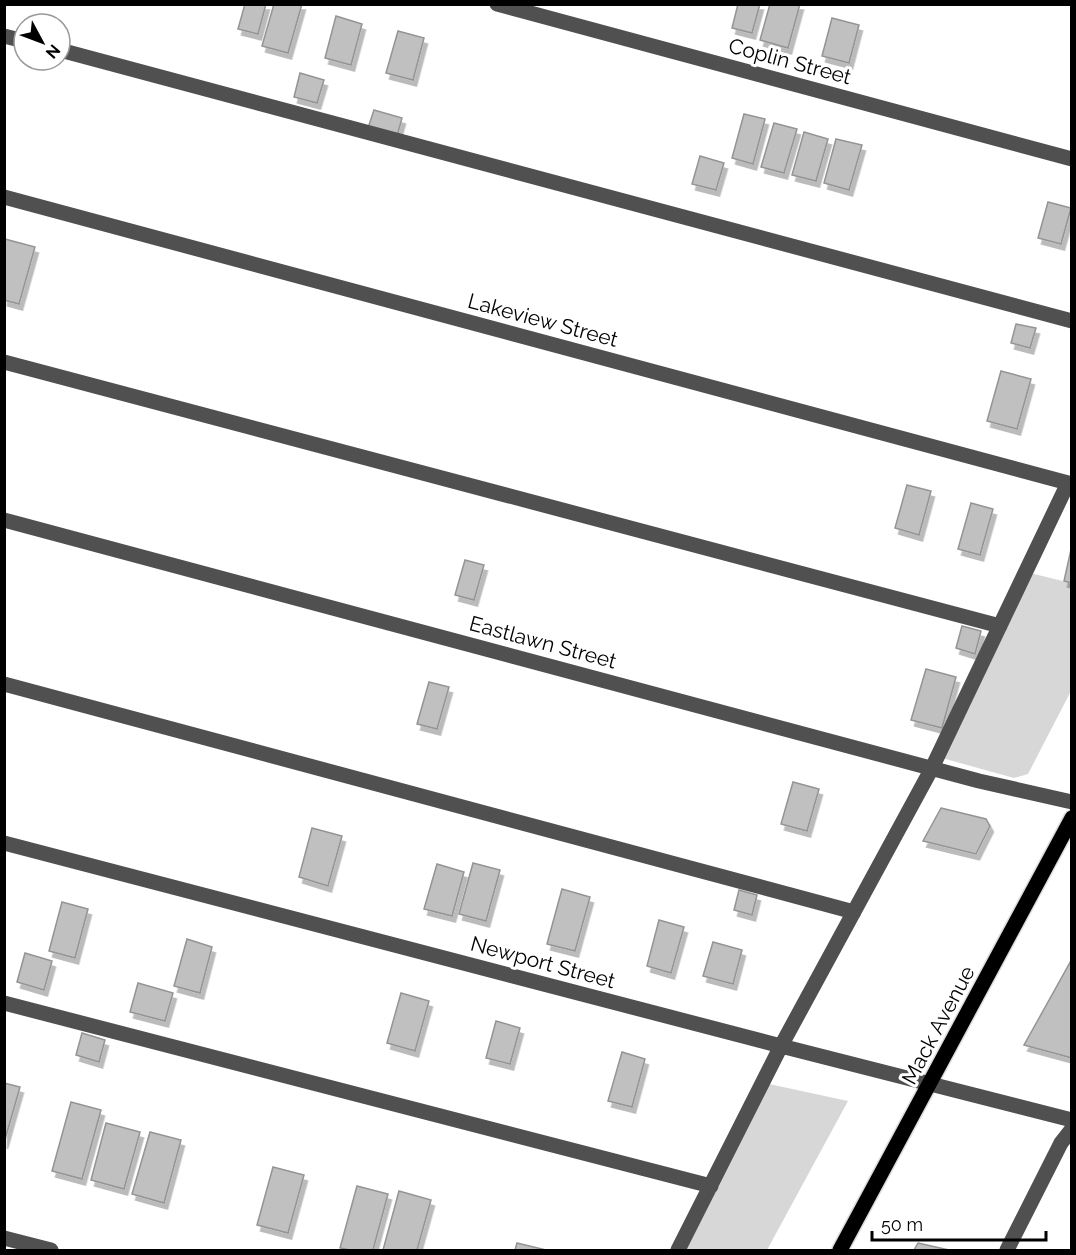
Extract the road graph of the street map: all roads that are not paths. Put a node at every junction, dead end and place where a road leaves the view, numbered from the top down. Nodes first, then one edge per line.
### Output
1 (497, 4) edge
2 (72, 53) edge
3 (1071, 159) edge
4 (4, 197) edge
5 (1071, 321) edge
6 (4, 362) edge
7 (1070, 484) edge
8 (4, 520) edge
9 (999, 626) junction
10 (4, 684) edge
11 (932, 768) junction
12 (1071, 802) edge
13 (1071, 818) edge
14 (4, 843) edge
15 (854, 912) junction
16 (4, 1003) edge
17 (781, 1046) junction
18 (930, 1084) junction
19 (1071, 1120) edge
20 (1071, 1129) edge
21 (711, 1186) junction
22 (4, 1238) edge
23 (51, 1251) edge
24 (678, 1251) edge
25 (840, 1251) edge
26 (1007, 1251) edge

1 - 3 street, Coplin Street
2 - 5 street
4 - 7 street, Lakeview Street
6 - 9 street
7 - 9 street
8 - 11 street, Eastlawn Street
9 - 11 street
10 - 15 street
11 - 12 street, Eastlawn Street
11 - 15 street
13 - 18 main road, Mack Avenue
14 - 17 street, Newport Street
15 - 17 street
16 - 21 street
17 - 18 street, Newport Street
17 - 21 street
18 - 19 street, Newport Street
18 - 25 main road, Mack Avenue
20 - 26 street
21 - 24 street
22 - 23 street

